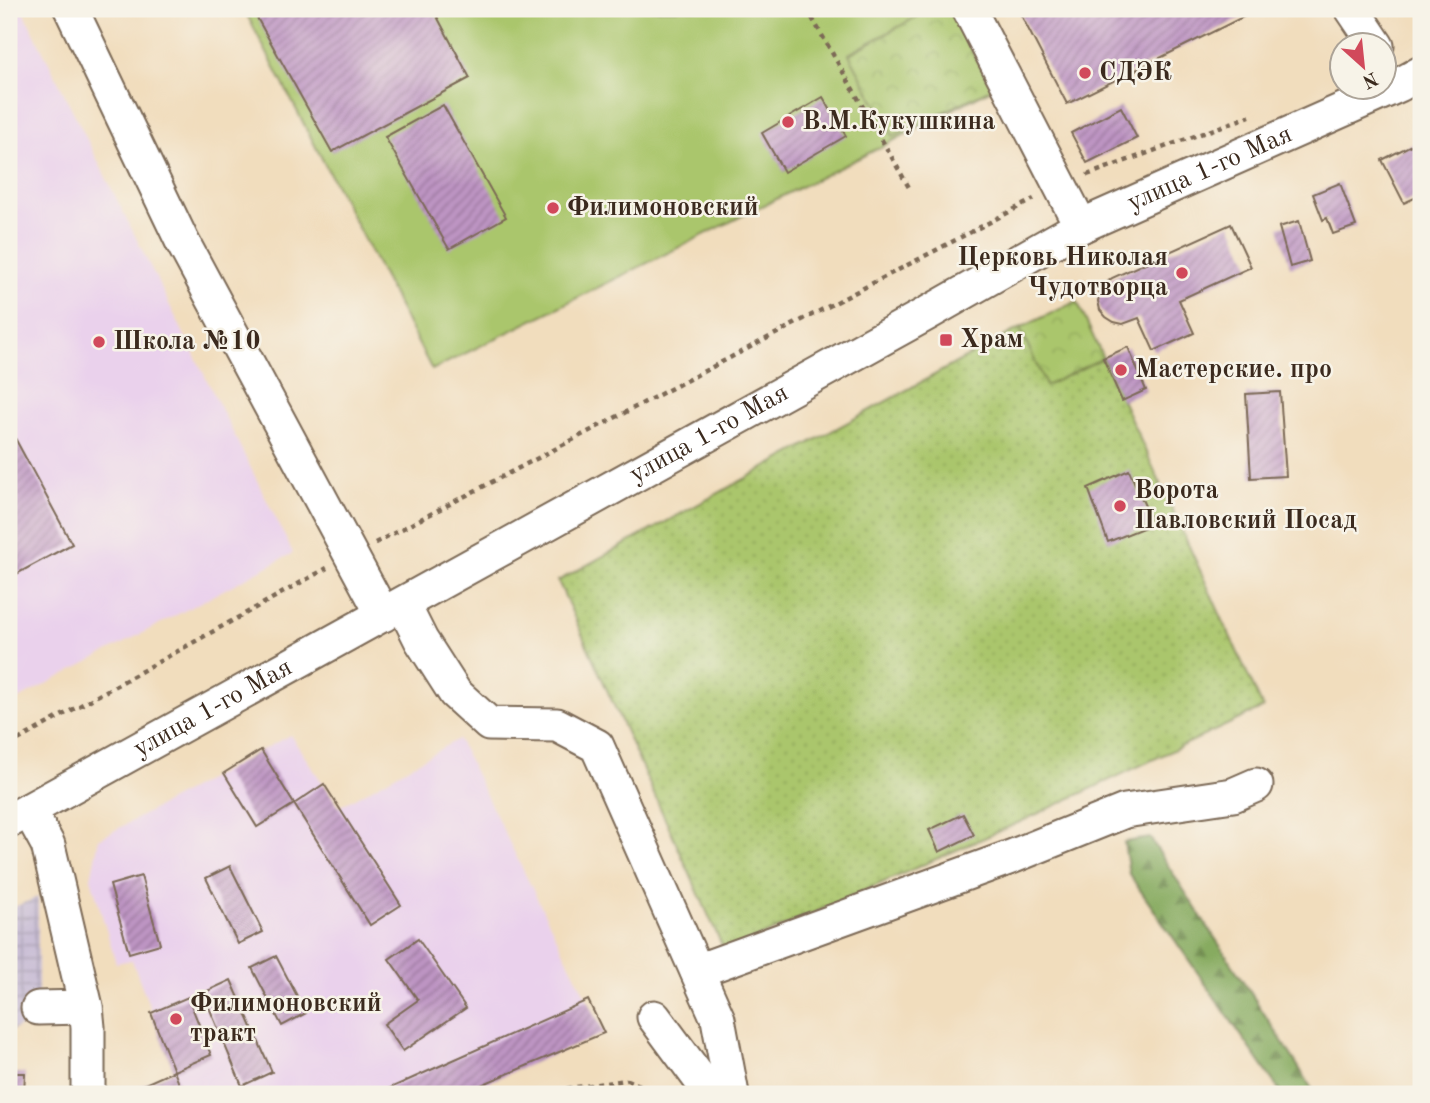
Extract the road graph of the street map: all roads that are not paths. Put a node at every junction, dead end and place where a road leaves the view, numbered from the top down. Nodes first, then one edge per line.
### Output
1 (71, 9) edge
2 (969, 9) edge
3 (1352, 9) edge
4 (1368, 32) edge
5 (1402, 72) edge
6 (1081, 226) junction
7 (393, 610) junction
8 (1256, 785) dead end
9 (19, 815) edge
10 (697, 971) junction
11 (86, 1007) junction
12 (38, 1008) dead end
13 (654, 1017) dead end
14 (88, 1094) edge
15 (711, 1094) edge
16 (732, 1094) edge

1 - 7 street
2 - 6 street
3 - 4 street
5 - 6 street, улица 1-го Мая
6 - 7 street, улица 1-го Мая
7 - 9 street, улица 1-го Мая
7 - 10 street
8 - 10 street
9 - 11 street
10 - 16 street
11 - 12 street
11 - 14 street
13 - 15 street

